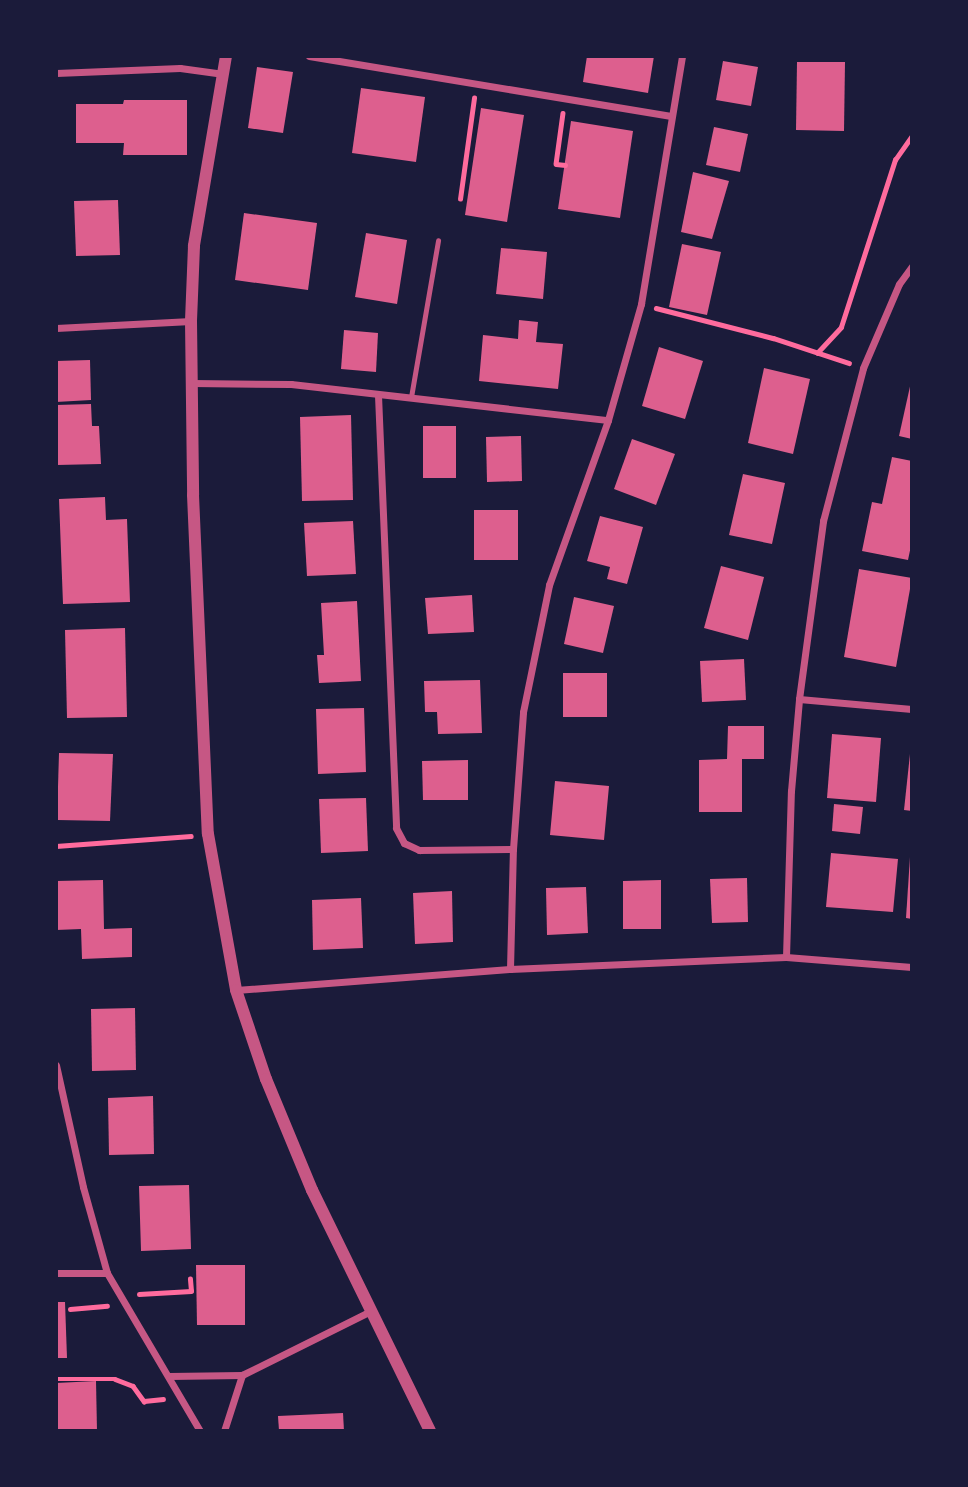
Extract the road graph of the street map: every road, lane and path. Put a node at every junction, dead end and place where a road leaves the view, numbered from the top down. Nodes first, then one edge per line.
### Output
1 (226, 56) edge
2 (309, 56) edge
3 (682, 56) edge
4 (56, 73) edge
5 (224, 74) junction
6 (476, 84) junction
7 (565, 99) junction
8 (671, 116) junction
9 (912, 136) edge
10 (565, 165) dead end
11 (460, 199) dead end
12 (438, 240) dead end
13 (912, 266) edge
14 (641, 304) junction
15 (191, 321) junction
16 (56, 328) edge
17 (817, 354) junction
18 (863, 368) junction
19 (190, 383) junction
20 (378, 395) junction
21 (411, 397) junction
22 (608, 420) junction
23 (799, 699) junction
24 (912, 709) edge
25 (208, 834) junction
26 (56, 846) edge
27 (513, 849) junction
28 (786, 957) junction
29 (912, 967) edge
30 (510, 969) junction
31 (236, 990) junction
32 (56, 1065) edge
33 (56, 1273) edge
34 (107, 1273) junction
35 (190, 1279) dead end
36 (120, 1294) junction
37 (126, 1305) junction
38 (69, 1309) dead end
39 (371, 1311) junction
40 (242, 1375) junction
41 (169, 1376) junction
42 (56, 1379) edge
43 (144, 1401) dead end
44 (200, 1431) edge
45 (224, 1431) edge
46 (430, 1431) edge

1 - 5 street
2 - 6 street
3 - 8 street
4 - 5 street
5 - 15 street
6 - 7 street
6 - 11 path
7 - 8 street
7 - 10 path
8 - 14 street
9 - 17 path
12 - 21 lane
13 - 18 street
14 - 17 path
14 - 22 street
15 - 16 street
15 - 19 street
17 - 18 path
18 - 23 street
19 - 20 street
19 - 25 street
20 - 21 street
20 - 27 street
21 - 22 street
22 - 27 street
23 - 24 street
23 - 28 street
25 - 26 path
25 - 31 street
27 - 30 street
28 - 29 street
28 - 30 street
30 - 31 street
31 - 39 street
32 - 34 street
33 - 34 street
34 - 36 street
35 - 36 path
36 - 37 street
37 - 38 path
37 - 41 street
39 - 40 street
39 - 46 street
40 - 41 street
40 - 45 street
41 - 44 street
42 - 43 path

